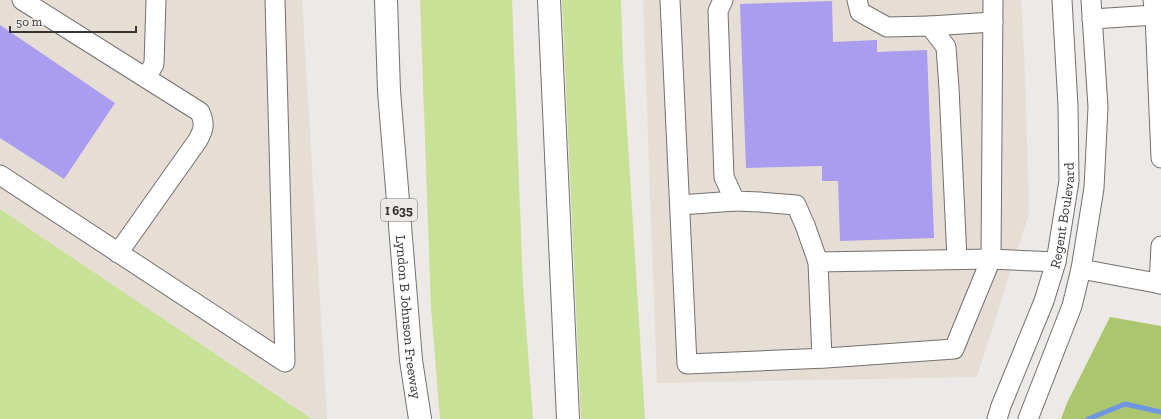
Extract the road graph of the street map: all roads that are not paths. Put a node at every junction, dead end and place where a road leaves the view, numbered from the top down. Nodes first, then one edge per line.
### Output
1 (22, 0) edge
2 (156, 0) edge
3 (276, 0) edge
4 (378, 0) edge
5 (386, 0) edge
6 (549, 0) edge
7 (670, 0) edge
8 (723, 0) edge
9 (857, 0) edge
10 (993, 0) edge
11 (1062, 0) edge
12 (1091, 0) edge
13 (1157, 10) edge
14 (1092, 19) junction
15 (993, 22) junction
16 (930, 26) junction
17 (146, 78) junction
18 (389, 91) junction
19 (1161, 158) edge
20 (0, 175) edge
21 (735, 201) junction
22 (680, 205) junction
23 (1161, 246) edge
24 (118, 253) junction
25 (991, 258) junction
26 (957, 259) junction
27 (818, 262) junction
28 (1056, 262) junction
29 (1081, 269) junction
30 (1160, 284) edge
31 (822, 358) junction
32 (420, 419) edge
33 (568, 419) edge
34 (997, 419) edge
35 (1028, 419) edge

1 - 17 street
2 - 17 street
3 - 24 street
4 - 18 highway
5 - 18 highway, Lyndon B Johnson Freeway / I 635
6 - 33 highway
7 - 22 street
8 - 21 street
9 - 16 street
10 - 15 street
11 - 28 street, Regent Boulevard
12 - 14 street, Regent Boulevard
13 - 14 street
13 - 19 street
14 - 29 street, Regent Boulevard
15 - 16 street
15 - 25 street
16 - 26 street
17 - 24 street
18 - 32 highway, Lyndon B Johnson Freeway / I 635
20 - 24 street
21 - 22 street
21 - 27 street
22 - 31 street
23 - 30 street
25 - 26 street
25 - 28 street
25 - 31 street
26 - 27 street
27 - 31 street
28 - 34 street, Regent Boulevard
29 - 30 street
29 - 35 street, Regent Boulevard

